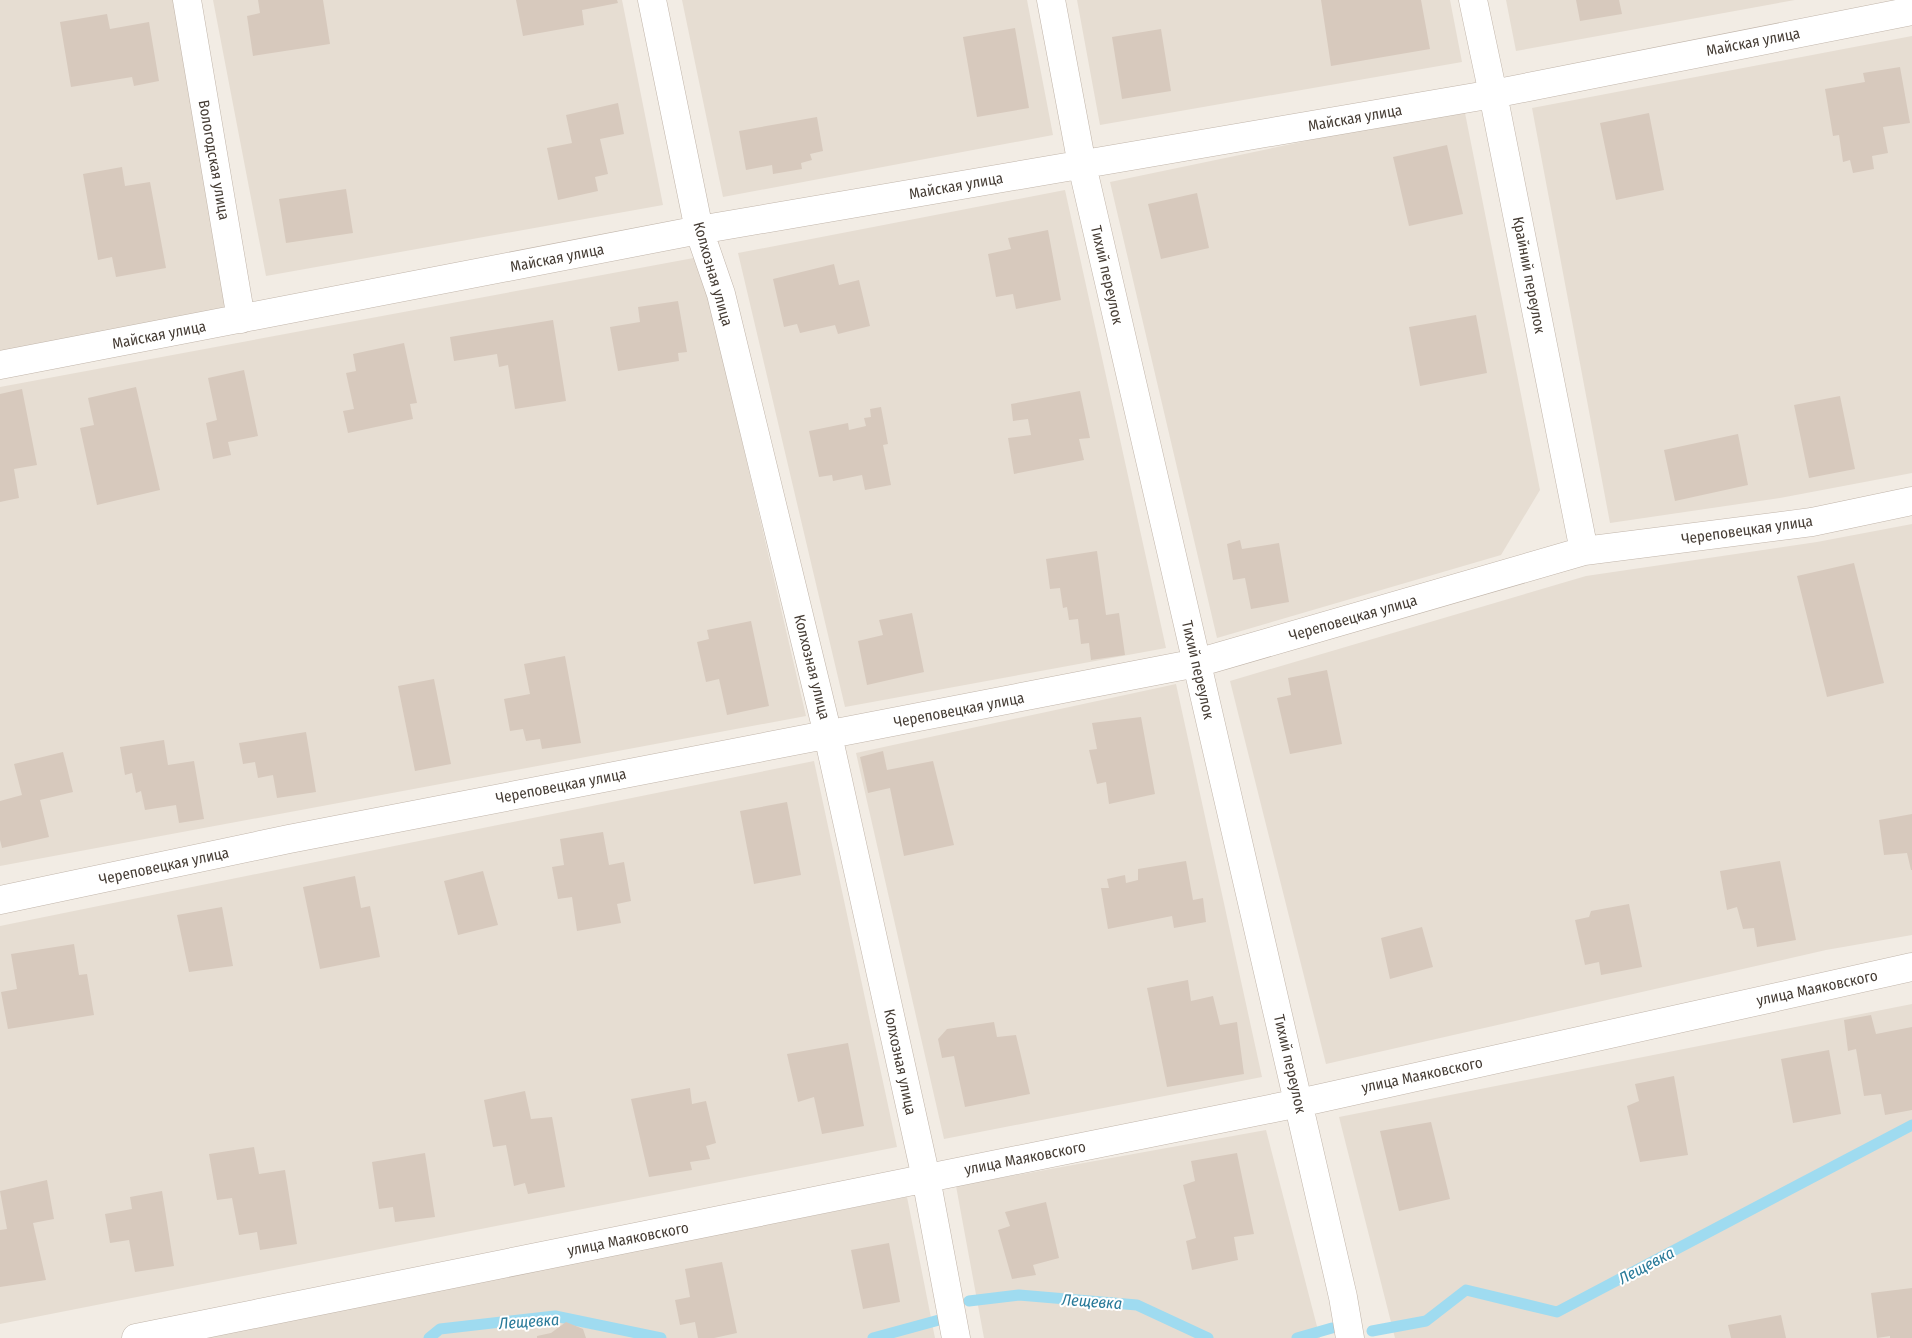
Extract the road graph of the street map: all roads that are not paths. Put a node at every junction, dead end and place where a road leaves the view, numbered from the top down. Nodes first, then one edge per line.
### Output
1 (187, 0) edge
2 (652, 0) edge
3 (1051, 0) edge
4 (1472, 0) edge
5 (1912, 11) edge
6 (1493, 94) junction
7 (1082, 165) junction
8 (700, 230) junction
9 (242, 319) junction
10 (0, 365) edge
11 (1912, 501) edge
12 (1584, 551) junction
13 (1197, 664) junction
14 (828, 735) junction
15 (0, 900) edge
16 (1912, 967) edge
17 (1298, 1103) junction
18 (926, 1178) junction
19 (136, 1338) edge
20 (956, 1338) edge
21 (1350, 1338) edge

1 - 9 street, Вологодская улица
2 - 8 street, Колхозная улица
3 - 7 street, Тихий переулок
4 - 6 street, Крайний переулок
5 - 6 street, Майская улица
6 - 7 street, Майская улица
6 - 12 street, Крайний переулок
7 - 8 street, Майская улица
7 - 13 street, Тихий переулок
8 - 9 street, Майская улица
8 - 14 street, Колхозная улица
9 - 10 street, Майская улица
11 - 12 street, Череповецкая улица
12 - 13 street, Череповецкая улица
13 - 14 street, Череповецкая улица
13 - 17 street, Тихий переулок
14 - 15 street, Череповецкая улица
14 - 18 street, Колхозная улица
16 - 17 street, улица Маяковского
17 - 18 street, улица Маяковского
17 - 21 street, Тихий переулок
18 - 19 street, улица Маяковского
18 - 20 street, Колхозная улица

